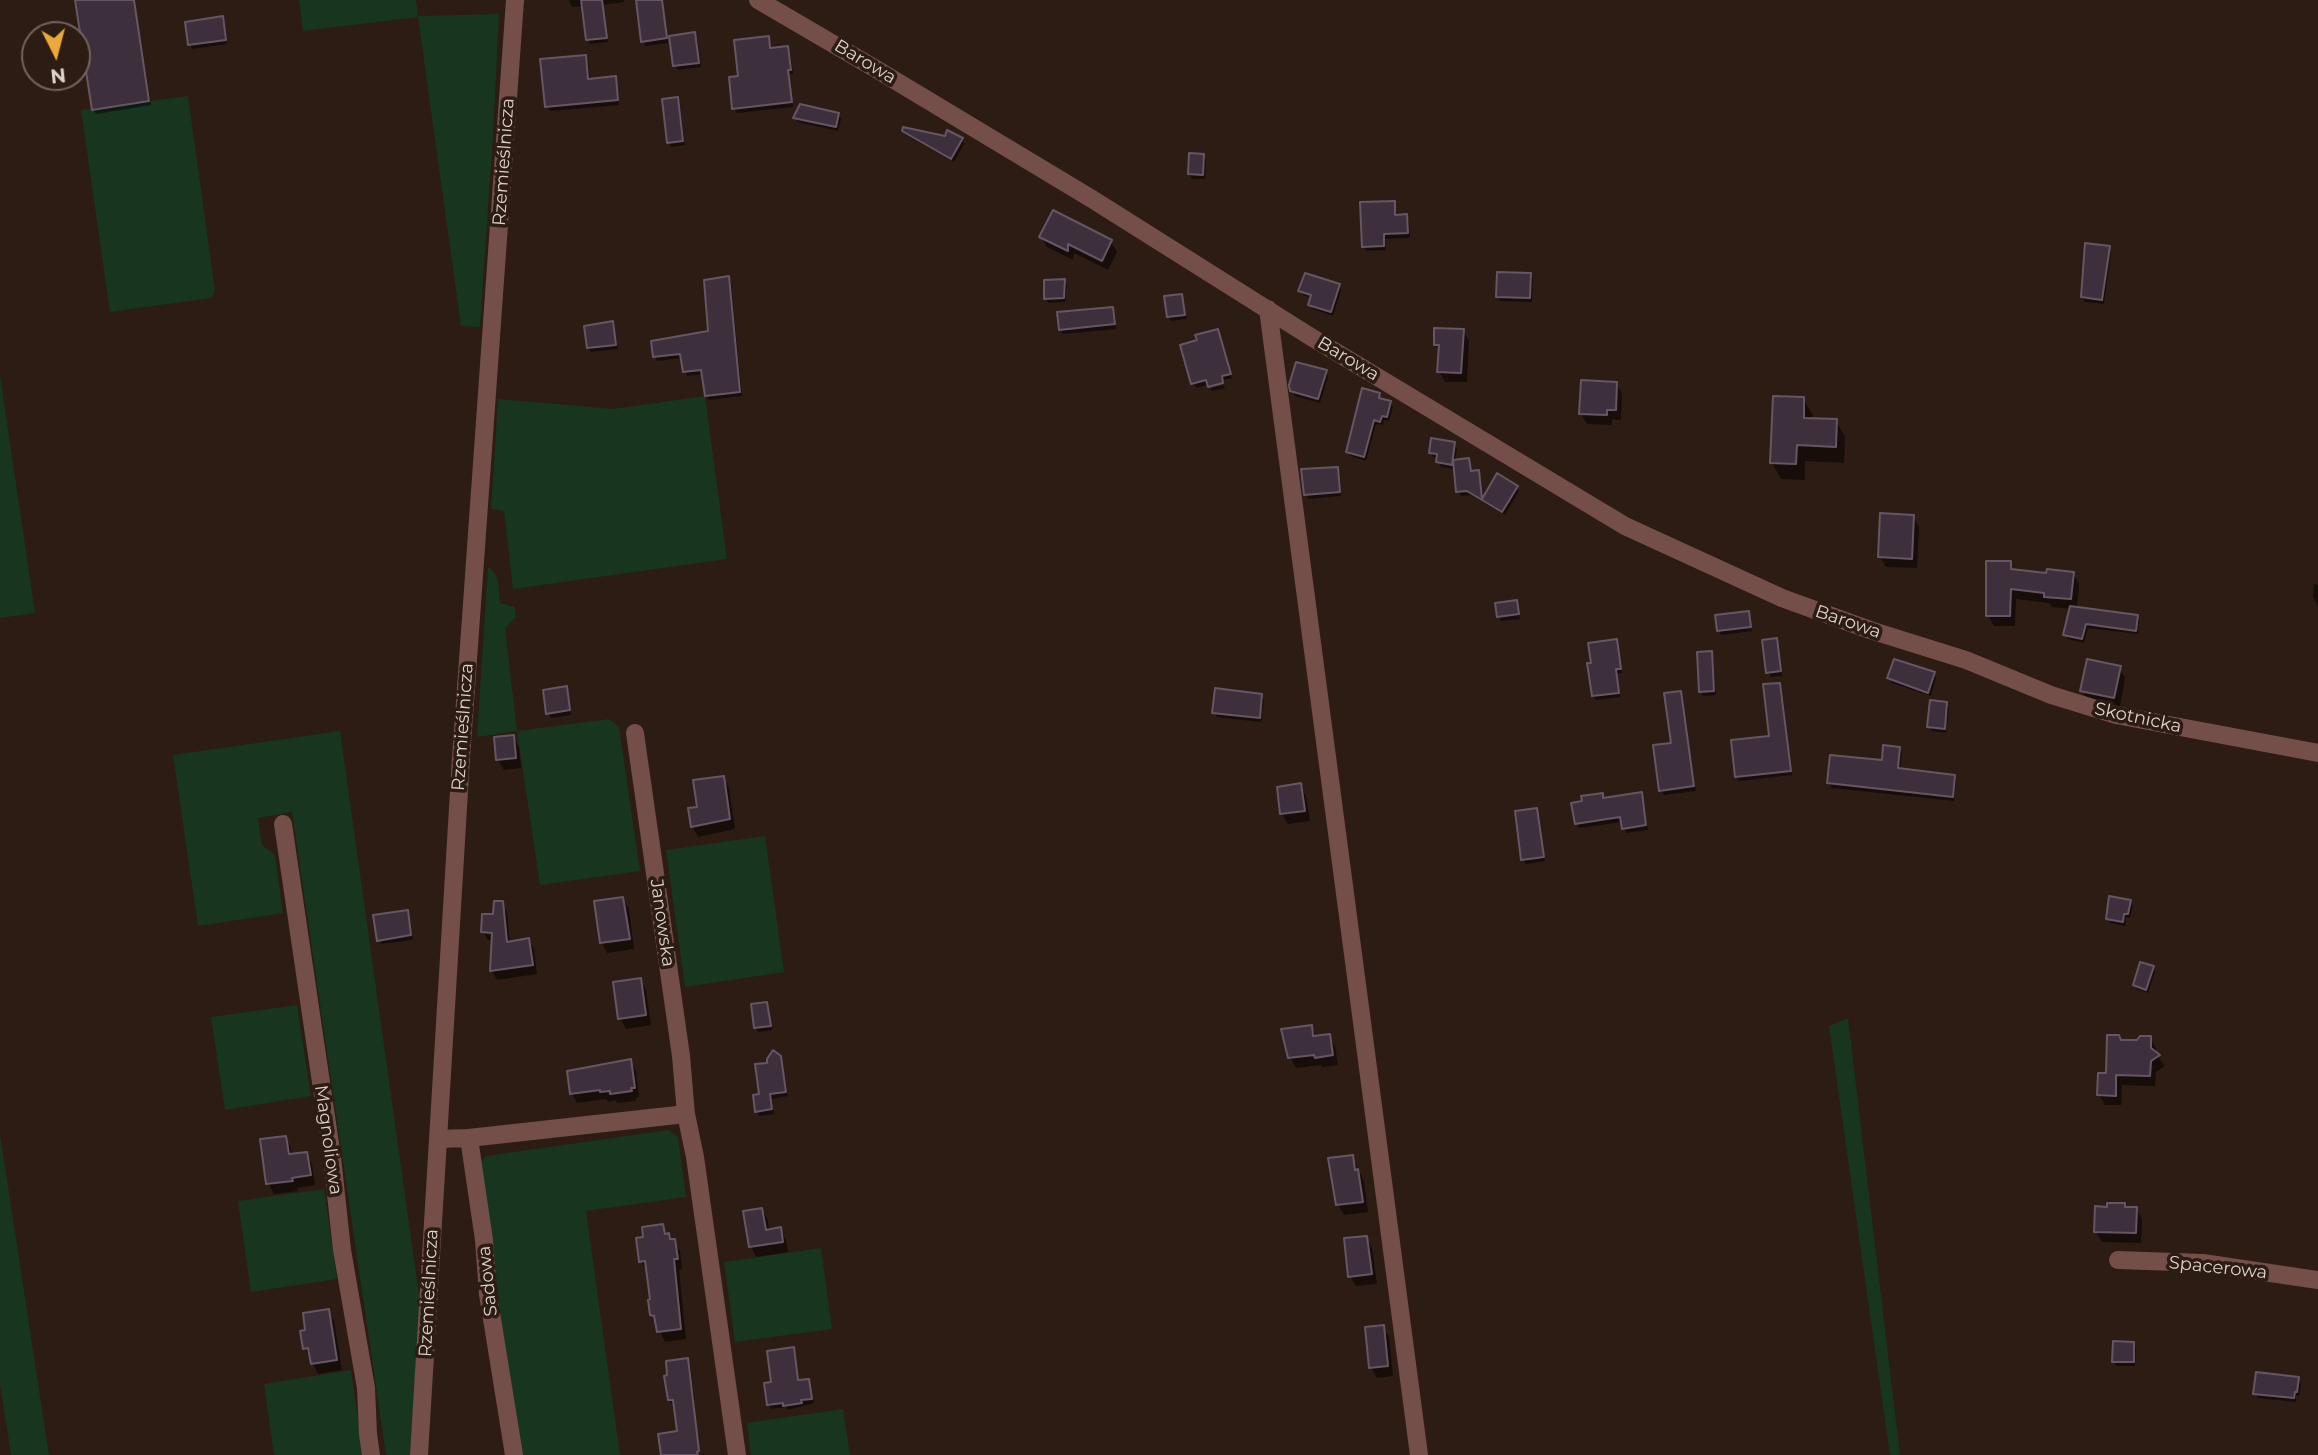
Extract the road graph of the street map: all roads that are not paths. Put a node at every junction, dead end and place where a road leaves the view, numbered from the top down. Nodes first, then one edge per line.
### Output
1 (515, 0) edge
2 (758, 0) edge
3 (1268, 309) junction
4 (1966, 660) joint
5 (635, 733) dead end
6 (2318, 753) edge
7 (283, 824) dead end
8 (686, 1114) junction
9 (469, 1138) junction
10 (438, 1139) junction
11 (2118, 1260) dead end
12 (2318, 1280) edge
13 (371, 1455) edge
14 (419, 1455) edge
15 (514, 1455) edge
16 (737, 1455) edge
17 (1419, 1455) edge

1 - 10 street, Rzemieślnicza
2 - 3 street, Barowa
3 - 4 street, Barowa
3 - 17 street
4 - 6 street, Skotnicka
5 - 8 street, Janowska
7 - 13 street, Magnoliowa
8 - 9 street
8 - 16 street, Janowska
9 - 10 street
9 - 15 street, Sadowa
10 - 14 street, Rzemieślnicza
11 - 12 street, Spacerowa

